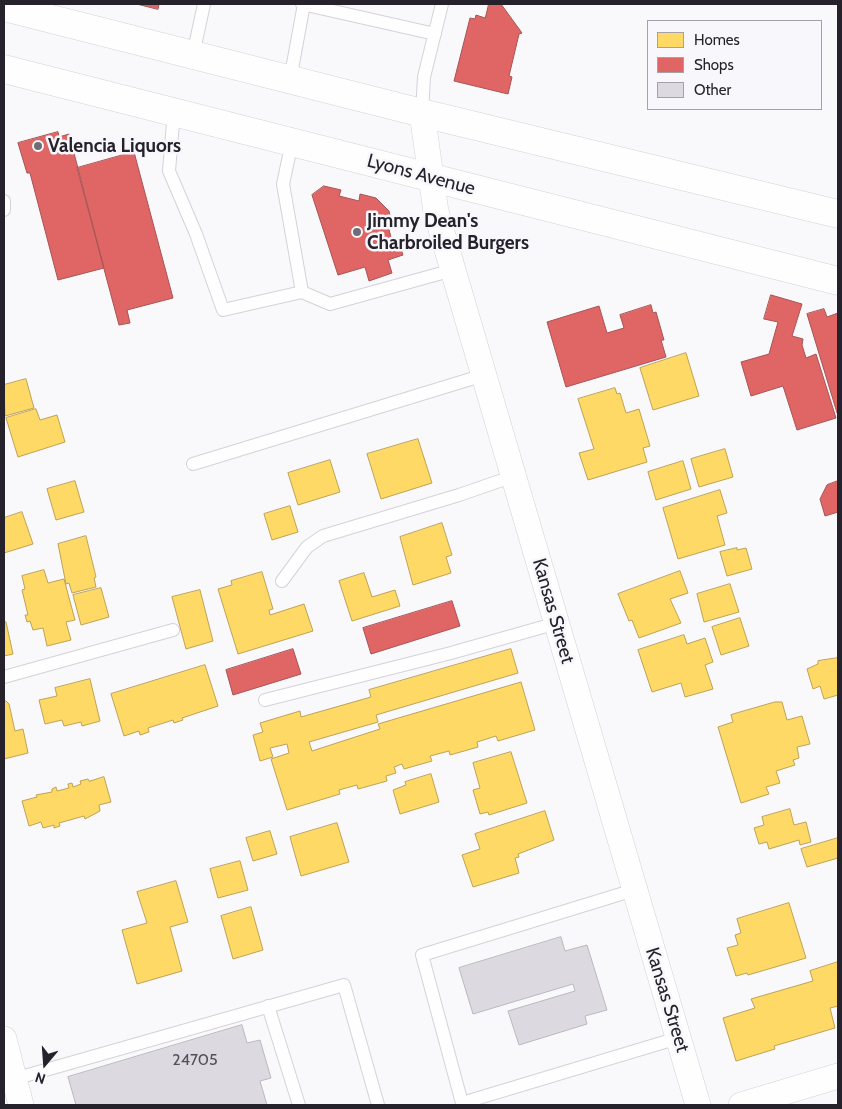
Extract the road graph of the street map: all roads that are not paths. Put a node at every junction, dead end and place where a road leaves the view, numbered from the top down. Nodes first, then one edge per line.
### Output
1 (204, 4) edge
2 (304, 4) edge
3 (442, 4) edge
4 (4, 7) edge
5 (34, 9) edge
6 (435, 34) junction
7 (193, 55) junction
8 (4, 69) edge
9 (290, 80) junction
10 (174, 112) junction
11 (422, 113) junction
12 (292, 142) junction
13 (430, 178) junction
14 (4, 201) edge
15 (4, 210) edge
16 (838, 214) edge
17 (453, 270) junction
18 (838, 281) edge
19 (302, 292) junction
20 (484, 375) junction
21 (193, 464) dead end
22 (514, 476) junction
23 (282, 581) dead end
24 (558, 623) junction
25 (173, 630) dead end
26 (4, 677) edge
27 (265, 700) dead end
28 (634, 890) junction
29 (268, 1006) junction
30 (678, 1038) junction
31 (4, 1039) edge
32 (838, 1076) edge
33 (14, 1079) junction
34 (462, 1104) edge
35 (21, 1105) edge
36 (299, 1105) edge
37 (378, 1105) edge
38 (698, 1105) edge
39 (741, 1105) edge

1 - 7 lane
2 - 6 lane
2 - 9 lane
3 - 6 lane
4 - 5 main road
5 - 7 main road
6 - 11 lane
7 - 9 main road
8 - 10 main road, Lyons Avenue
9 - 11 main road
10 - 12 main road, Lyons Avenue
10 - 19 lane
11 - 13 street, Kansas Street
11 - 16 main road
12 - 13 main road, Lyons Avenue
12 - 19 lane
13 - 17 street, Kansas Street
13 - 18 main road, Lyons Avenue
14 - 15 lane
17 - 19 lane
17 - 20 street, Kansas Street
20 - 21 lane
20 - 22 street, Kansas Street
22 - 23 lane
22 - 24 street, Kansas Street
24 - 27 lane
24 - 28 street, Kansas Street
25 - 26 lane
28 - 30 street, Kansas Street
28 - 34 lane
29 - 33 lane
29 - 36 lane
29 - 37 lane
30 - 34 lane
30 - 38 street, Kansas Street
31 - 33 street
32 - 39 street
33 - 35 street

